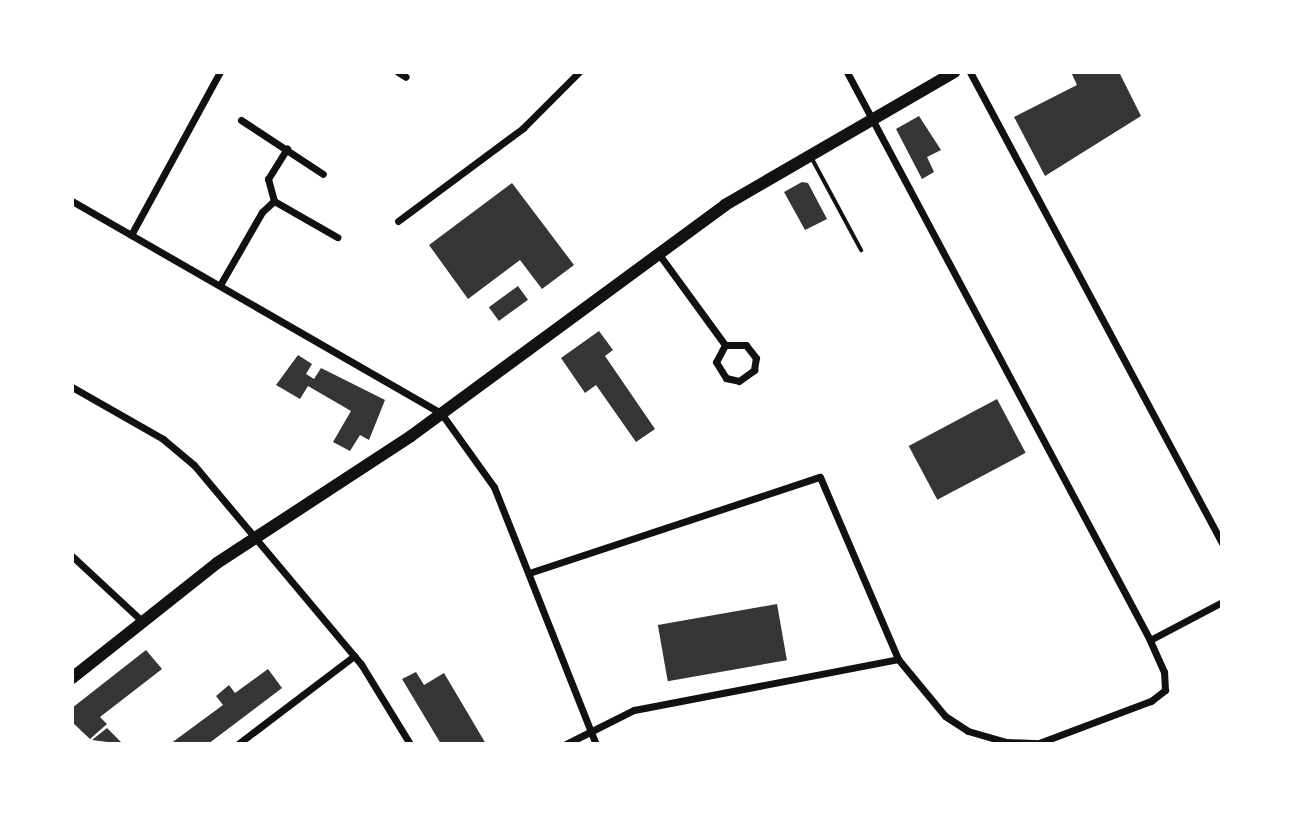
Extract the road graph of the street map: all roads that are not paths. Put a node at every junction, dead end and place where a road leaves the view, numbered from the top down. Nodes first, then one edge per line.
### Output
1 (220, 72) edge
2 (398, 72) edge
3 (579, 72) edge
4 (847, 72) edge
5 (954, 72) edge
6 (970, 72) edge
7 (406, 77) dead end
8 (872, 118) junction
9 (241, 120) dead end
10 (287, 148) junction
11 (810, 155) junction
12 (323, 174) dead end
13 (72, 201) edge
14 (274, 201) junction
15 (398, 221) dead end
16 (131, 235) junction
17 (337, 237) dead end
18 (861, 250) dead end
19 (658, 253) junction
20 (220, 285) junction
21 (725, 345) junction
22 (72, 387) edge
23 (441, 413) junction
24 (254, 537) junction
25 (1222, 543) edge
26 (72, 556) edge
27 (529, 573) junction
28 (1222, 602) edge
29 (144, 622) junction
30 (1150, 640) junction
31 (354, 656) junction
32 (898, 659) junction
33 (72, 678) edge
34 (587, 731) junction
35 (238, 744) edge
36 (410, 744) edge
37 (566, 744) edge
38 (596, 744) edge

1 - 16 street
2 - 7 street
3 - 15 street
4 - 8 street
5 - 8 main road
6 - 25 street
8 - 11 main road
8 - 30 street
9 - 10 street
10 - 12 street
10 - 14 street
11 - 18 lane
11 - 19 main road
13 - 16 street
14 - 17 street
14 - 20 street
16 - 20 street
19 - 21 street
19 - 23 main road
20 - 23 street
21 - 21 street
22 - 24 street
23 - 24 main road
23 - 27 street
24 - 29 main road
24 - 31 street
26 - 29 street
27 - 32 street
27 - 34 street
28 - 30 street
29 - 33 main road
30 - 32 street
31 - 35 street
31 - 36 street
32 - 34 street
34 - 37 street
34 - 38 street

